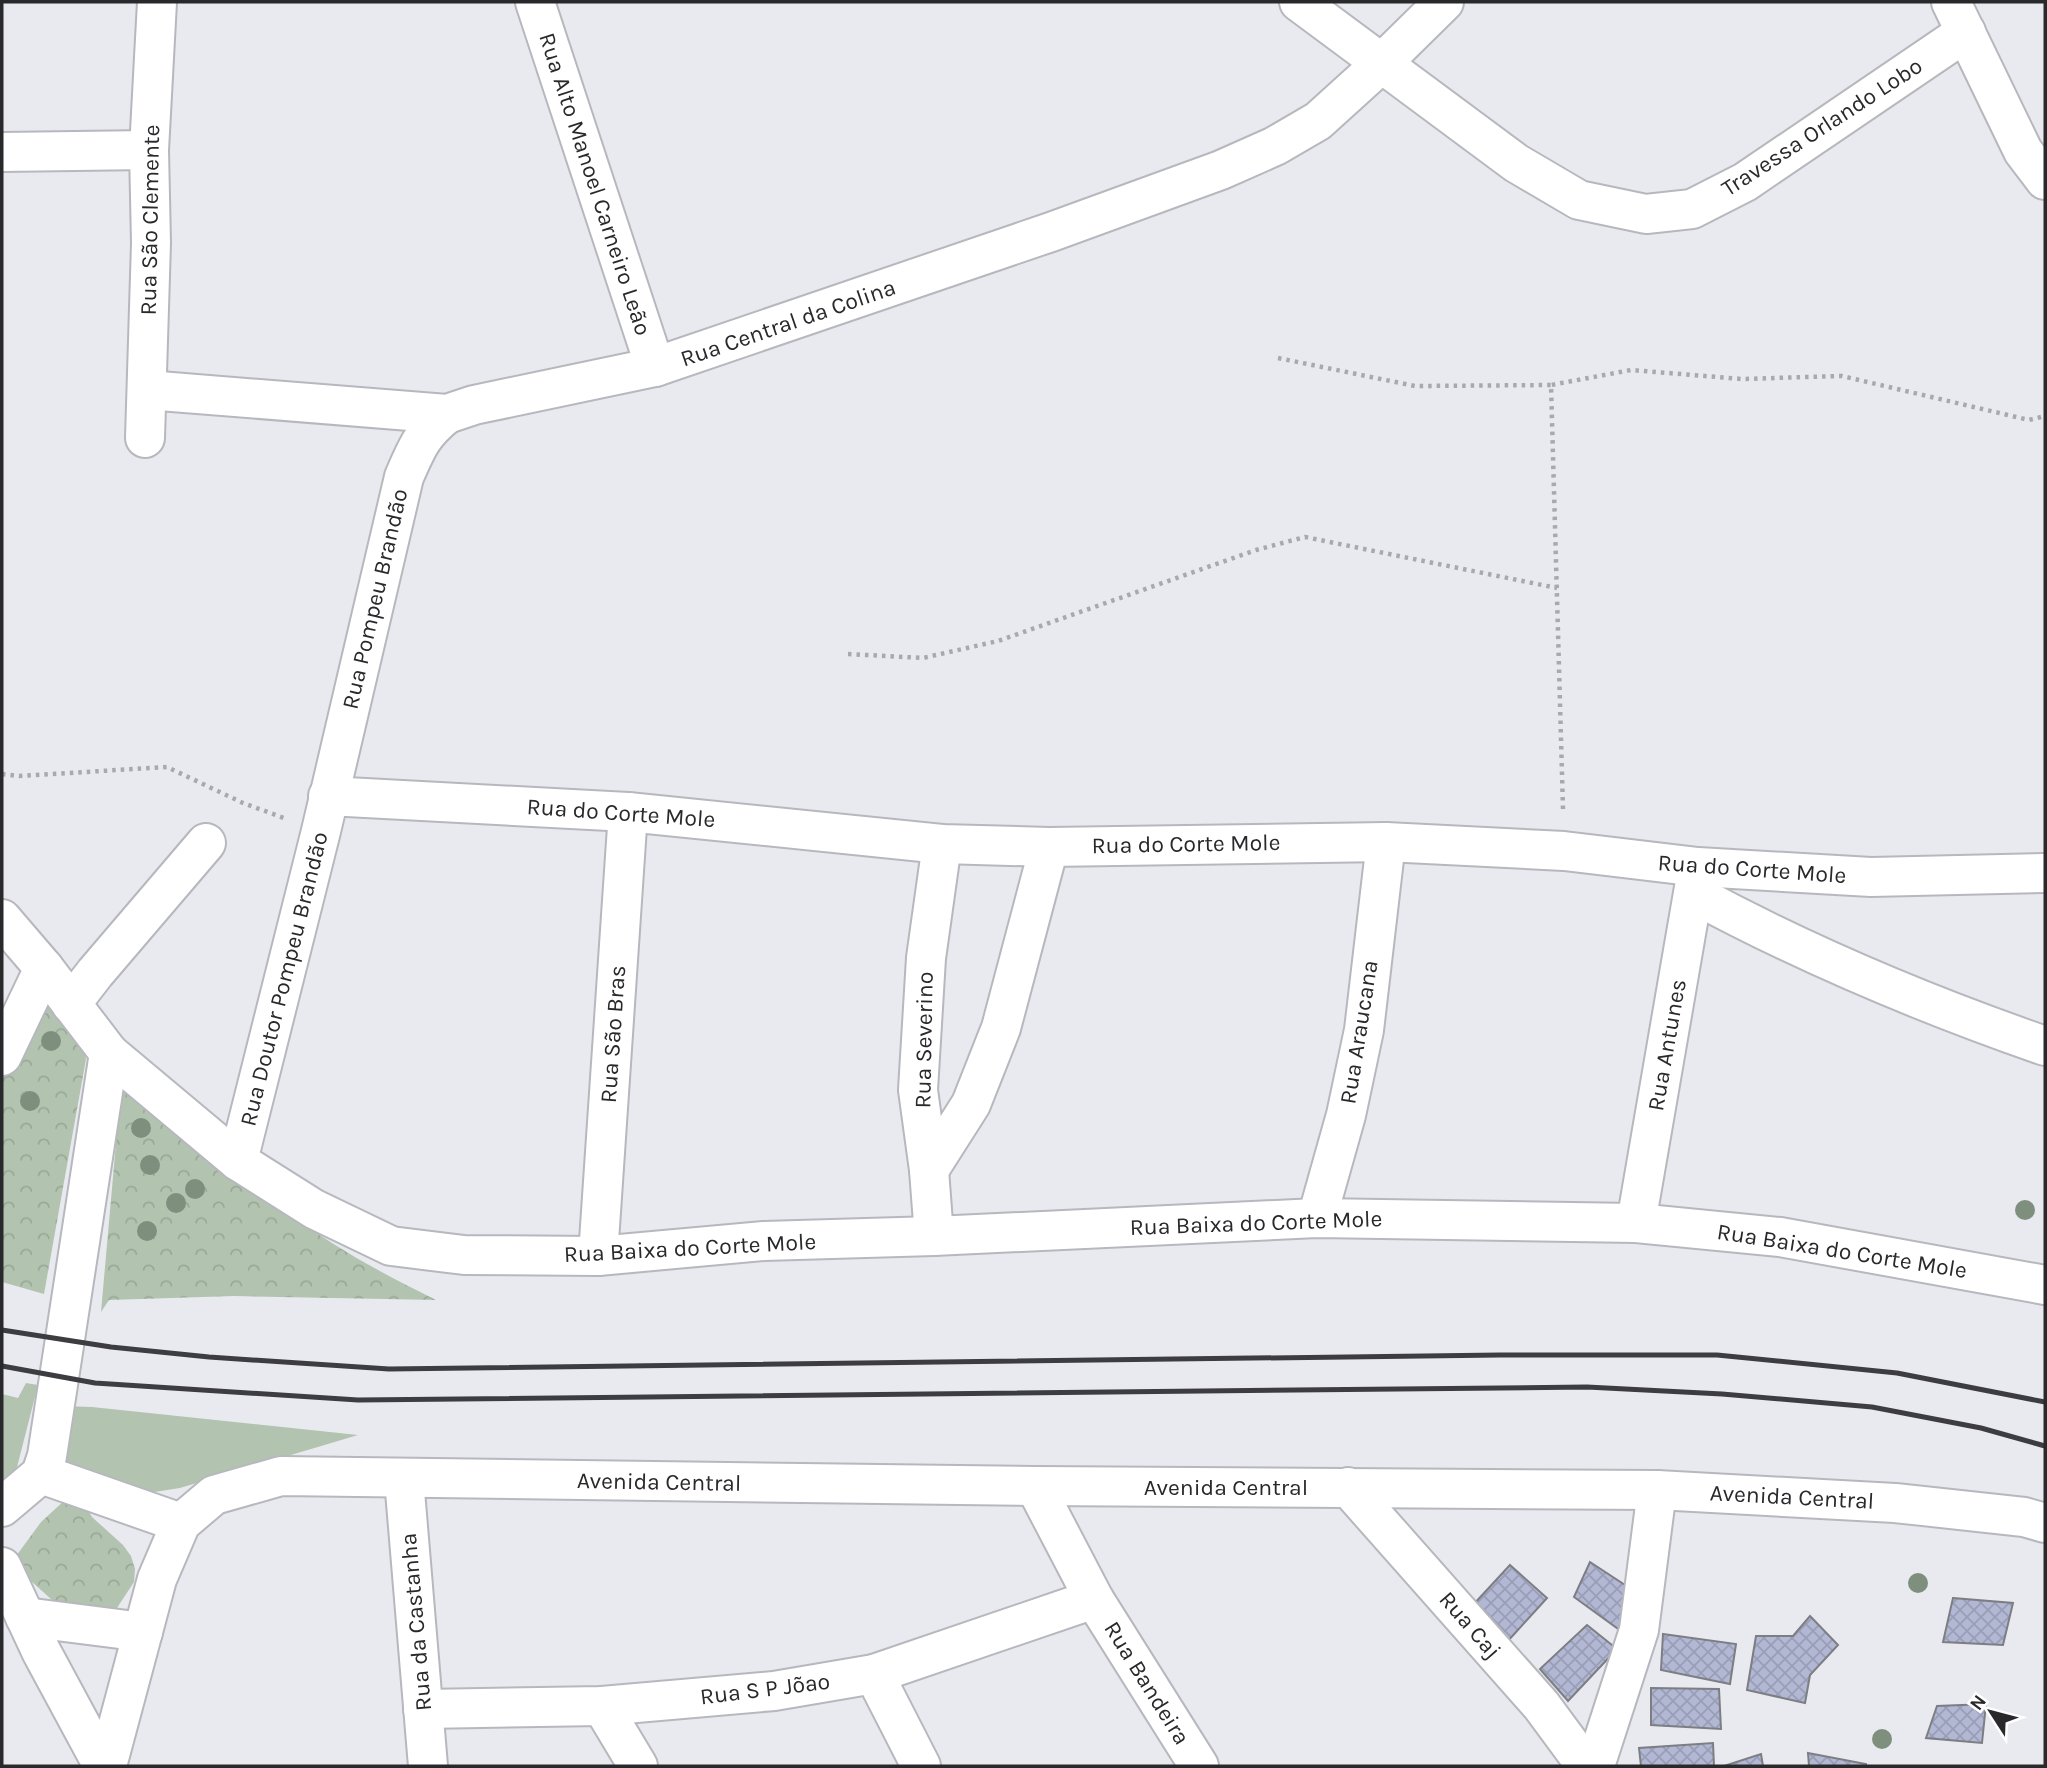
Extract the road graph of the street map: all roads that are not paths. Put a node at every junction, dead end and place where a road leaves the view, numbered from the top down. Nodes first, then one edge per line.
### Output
1 (156, 2) edge
2 (535, 2) edge
3 (1299, 2) edge
4 (1444, 2) edge
5 (1958, 17) edge
6 (1382, 63) junction
7 (149, 150) junction
8 (2, 152) edge
9 (2038, 157) edge
10 (655, 367) junction
11 (146, 390) junction
12 (447, 414) junction
13 (145, 438) dead end
14 (628, 812) junction
15 (325, 813) junction
16 (1386, 842) junction
17 (206, 843) dead end
18 (942, 844) junction
19 (1049, 847) junction
20 (2045, 873) edge
21 (1696, 881) junction
22 (2, 919) edge
23 (44, 968) junction
24 (71, 1004) junction
25 (2045, 1046) edge
26 (109, 1053) junction
27 (2, 1056) edge
28 (239, 1161) junction
29 (929, 1170) junction
30 (1317, 1218) junction
31 (1636, 1223) junction
32 (934, 1236) junction
33 (598, 1256) junction
34 (2045, 1285) edge
35 (41, 1474) junction
36 (404, 1479) junction
37 (1035, 1486) junction
38 (1348, 1487) junction
39 (1657, 1490) junction
40 (2, 1507) edge
41 (180, 1523) junction
42 (2045, 1523) edge
43 (2, 1567) edge
44 (1094, 1599) junction
45 (25, 1617) junction
46 (143, 1632) junction
47 (874, 1674) junction
48 (602, 1706) junction
49 (423, 1709) junction
50 (105, 1766) edge
51 (428, 1766) edge
52 (638, 1766) edge
53 (921, 1766) edge
54 (1199, 1766) edge
55 (1586, 1766) edge
56 (1595, 1766) edge

1 - 7 street, Rua São Clemente
2 - 10 street, Rua Alto Manoel Carneiro Leão
3 - 6 street, Travessa Orlando Lobo
4 - 6 street, Rua Central da Colina
5 - 6 street, Travessa Orlando Lobo
5 - 9 street
6 - 10 street, Rua Central da Colina
7 - 8 street
7 - 11 street, Rua São Clemente
10 - 12 street, Rua Central da Colina
11 - 12 street, Rua Central da Colina
11 - 13 street, Rua São Clemente
12 - 15 street, Rua Pompeu Brandão
14 - 15 street, Rua do Corte Mole
14 - 18 street, Rua do Corte Mole
14 - 33 street, Rua São Bras
15 - 28 street, Rua Doutor Pompeu Brandão
16 - 19 street, Rua do Corte Mole
16 - 21 street, Rua do Corte Mole
16 - 30 street, Rua Araucana
17 - 24 street
18 - 19 street, Rua do Corte Mole
18 - 29 street, Rua Severino
19 - 29 street
20 - 21 street, Rua do Corte Mole
21 - 25 street
21 - 31 street, Rua Antunes
22 - 23 street, Rua Baixa do Corte Mole
23 - 24 street, Rua Baixa do Corte Mole
23 - 27 street
24 - 26 street, Rua Baixa do Corte Mole
26 - 28 street, Rua Baixa do Corte Mole
26 - 35 street
28 - 33 street, Rua Baixa do Corte Mole
29 - 32 street, Rua Severino
30 - 31 street, Rua Baixa do Corte Mole
30 - 32 street, Rua Baixa do Corte Mole
31 - 34 street, Rua Baixa do Corte Mole
32 - 33 street, Rua Baixa do Corte Mole
35 - 40 street
35 - 41 street
36 - 37 street, Avenida Central
36 - 41 street, Avenida Central
36 - 49 street, Rua da Castanha
37 - 38 street, Avenida Central
37 - 44 street, Rua Bandeira
38 - 39 street, Avenida Central
38 - 55 street, Rua Caj
39 - 42 street, Avenida Central
39 - 56 street
41 - 46 street
43 - 45 street
44 - 47 street, Rua S P Jõao
44 - 54 street, Rua Bandeira
45 - 46 street
45 - 50 street
46 - 50 street
47 - 48 street, Rua S P Jõao
47 - 53 street
48 - 49 street, Rua S P Jõao
48 - 52 street
49 - 51 street, Rua da Castanha

